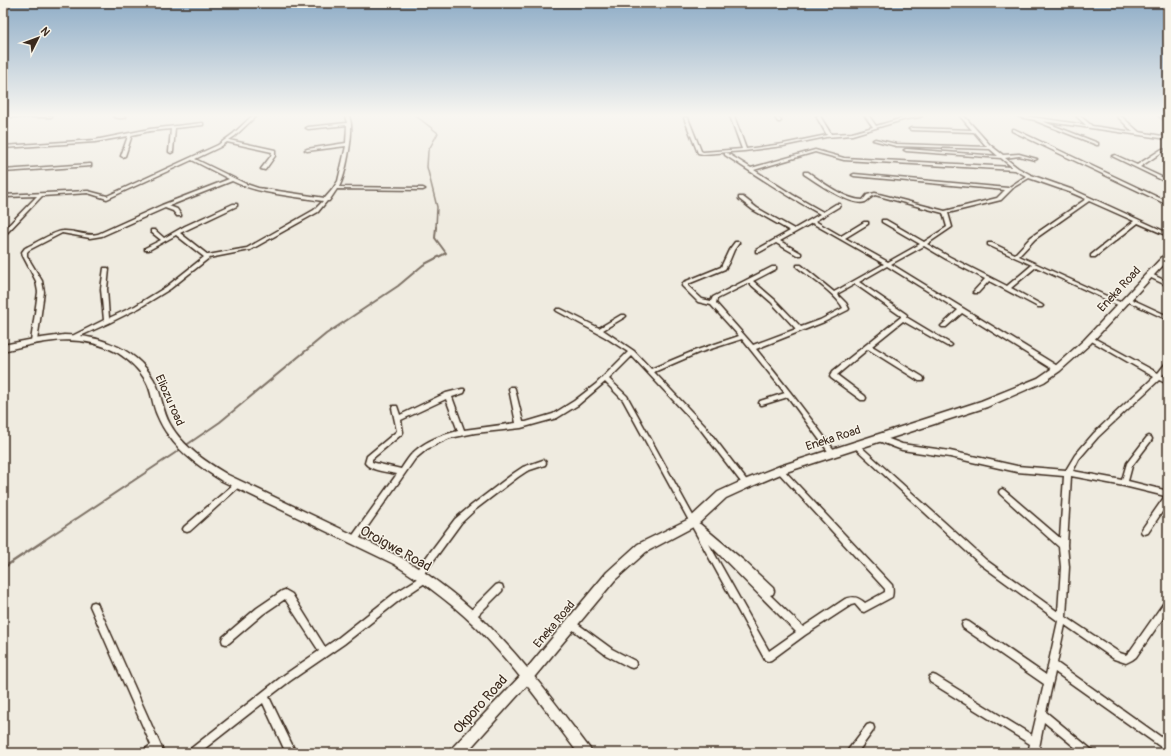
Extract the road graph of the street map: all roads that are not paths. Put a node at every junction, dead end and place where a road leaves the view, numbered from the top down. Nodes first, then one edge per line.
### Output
1 (125, 151) edge
2 (207, 151) edge
3 (271, 151) edge
4 (347, 151) edge
5 (699, 151) edge
6 (715, 151) edge
7 (814, 151) edge
8 (816, 151) edge
9 (923, 151) edge
10 (994, 151) edge
11 (1058, 151) edge
12 (1161, 151) edge
13 (726, 154) dead end
14 (123, 156) dead end
15 (1114, 156) dead end
16 (1000, 157) junction
17 (193, 159) junction
18 (1035, 159) dead end
19 (90, 166) dead end
20 (1137, 167) junction
21 (264, 169) dead end
22 (1016, 169) junction
23 (750, 170) junction
24 (3, 171) edge
25 (806, 173) dead end
26 (854, 175) dead end
27 (1029, 176) junction
28 (233, 179) junction
29 (1168, 182) edge
30 (337, 188) junction
31 (423, 189) dead end
32 (1009, 189) junction
33 (41, 194) junction
34 (3, 196) edge
35 (741, 198) dead end
36 (1089, 198) junction
37 (327, 200) junction
38 (1168, 204) edge
39 (234, 205) dead end
40 (838, 205) dead end
41 (164, 206) junction
42 (945, 212) junction
43 (179, 214) dead end
44 (823, 214) junction
45 (812, 221) junction
46 (884, 221) dead end
47 (1137, 221) junction
48 (866, 223) dead end
49 (794, 231) junction
50 (153, 232) dead end
51 (176, 233) junction
52 (3, 234) edge
53 (1168, 235) edge
54 (841, 238) junction
55 (164, 240) junction
56 (777, 241) junction
57 (737, 243) dead end
58 (924, 244) junction
59 (990, 244) dead end
60 (147, 249) dead end
61 (758, 251) dead end
62 (800, 254) dead end
63 (1016, 256) junction
64 (1093, 256) dead end
65 (1168, 256) edge
66 (207, 257) junction
67 (887, 264) junction
68 (1036, 265) junction
69 (799, 266) dead end
70 (774, 268) dead end
71 (106, 269) dead end
72 (1149, 275) junction
73 (988, 279) junction
74 (750, 281) junction
75 (855, 282) junction
76 (1168, 284) edge
77 (1007, 288) junction
78 (976, 292) dead end
79 (834, 294) junction
80 (1124, 302) junction
81 (713, 303) junction
82 (1040, 306) dead end
83 (559, 310) dead end
84 (962, 310) junction
85 (623, 316) dead end
86 (903, 318) junction
87 (1168, 318) edge
88 (107, 322) junction
89 (944, 326) dead end
90 (599, 330) junction
91 (800, 330) junction
92 (76, 336) junction
93 (743, 337) junction
94 (1090, 338) junction
95 (34, 341) junction
96 (950, 345) dead end
97 (868, 346) junction
98 (3, 348) edge
99 (752, 348) junction
100 (632, 352) junction
101 (1168, 365) edge
102 (1057, 369) junction
103 (651, 371) junction
104 (1158, 377) junction
105 (606, 379) junction
106 (921, 379) dead end
107 (1168, 382) edge
108 (512, 388) dead end
109 (462, 391) dead end
110 (789, 394) junction
111 (448, 395) junction
112 (863, 398) dead end
113 (762, 403) dead end
114 (396, 408) dead end
115 (398, 418) junction
116 (520, 425) junction
117 (461, 432) junction
118 (878, 438) junction
119 (1149, 439) dead end
120 (855, 445) junction
121 (184, 448) joint
122 (832, 452) junction
123 (543, 463) dead end
124 (780, 470) junction
125 (403, 472) junction
126 (1068, 473) junction
127 (746, 484) junction
128 (1124, 484) junction
129 (238, 485) junction
130 (1002, 492) dead end
131 (1168, 494) edge
132 (1168, 497) edge
133 (693, 522) junction
134 (187, 529) dead end
135 (1145, 530) dead end
136 (354, 540) junction
137 (1063, 545) junction
138 (422, 576) junction
139 (499, 588) dead end
140 (1168, 604) edge
141 (94, 606) dead end
142 (471, 616) junction
143 (1062, 620) junction
144 (571, 623) junction
145 (966, 625) dead end
146 (802, 632) junction
147 (226, 640) dead end
148 (324, 652) junction
149 (632, 664) dead end
150 (1052, 665) junction
151 (527, 676) junction
152 (933, 680) dead end
153 (1048, 682) junction
154 (264, 696) junction
155 (1042, 714) junction
156 (870, 728) dead end
157 (1035, 742) junction
158 (1168, 747) edge
159 (158, 750) edge
160 (147, 753) edge
161 (192, 753) edge
162 (291, 753) edge
163 (457, 753) edge
164 (586, 753) edge
165 (851, 753) edge
166 (1033, 753) edge
167 (1089, 753) edge

1 - 14 street
2 - 17 street
3 - 21 street
4 - 30 street
5 - 6 street
7 - 23 street
8 - 22 street
9 - 16 street
10 - 16 street
11 - 38 street
12 - 20 street
13 - 23 street
15 - 20 street
16 - 18 street
16 - 22 street
17 - 28 street
17 - 33 street
19 - 24 street
20 - 29 street
22 - 27 street
23 - 44 street
25 - 42 street
26 - 32 street
27 - 32 street
27 - 36 street
28 - 37 street
28 - 41 street
30 - 31 street
30 - 37 street
32 - 42 street
33 - 34 street
33 - 52 street
35 - 49 street
36 - 47 street
36 - 63 street
37 - 66 street
39 - 51 street
40 - 44 street
41 - 43 street
41 - 95 street
42 - 58 street
44 - 45 street
45 - 49 street
45 - 54 street
46 - 58 street
47 - 53 street
47 - 64 street
48 - 54 street
49 - 56 street
50 - 55 street
51 - 55 street
51 - 66 street
54 - 67 street
55 - 60 street
56 - 61 street
56 - 62 street
57 - 81 street
58 - 67 street
58 - 73 street
59 - 63 street
63 - 68 street
65 - 72 main road, Eneka Road
66 - 88 street
67 - 75 street
67 - 84 street
68 - 77 street
68 - 80 street
69 - 79 street
70 - 74 street
71 - 88 street
72 - 76 street
72 - 80 main road, Eneka Road
73 - 77 street
73 - 78 street
74 - 81 street
74 - 91 street
75 - 79 street
75 - 86 street
77 - 82 street
79 - 91 street
80 - 87 street
80 - 94 main road, Eneka Road
81 - 93 street
83 - 90 street
84 - 89 street
84 - 102 street
85 - 90 street
86 - 96 street
86 - 97 street
88 - 92 street
90 - 100 street
91 - 99 street
92 - 95 street, Eliozu road
92 - 121 street, Eliozu road
93 - 99 street
93 - 103 street
94 - 102 main road, Eneka Road
94 - 104 street
95 - 98 street, Eliozu road
97 - 106 street
97 - 112 street
99 - 110 street
100 - 103 street
100 - 105 street
101 - 104 street
102 - 118 main road, Eneka Road
103 - 127 street
104 - 107 street
104 - 126 street
105 - 116 street
105 - 133 street
108 - 116 street
109 - 111 street
110 - 113 street
110 - 122 street
111 - 115 street
111 - 117 street
114 - 115 street
115 - 125 street
116 - 117 street
117 - 125 street
118 - 120 main road, Eneka Road
118 - 126 street
119 - 128 street
120 - 122 main road, Eneka Road
120 - 143 street
121 - 129 street, Oroigwe Road
122 - 124 main road, Eneka Road
123 - 138 street
124 - 127 main road, Eneka Road
124 - 146 street
125 - 136 street
126 - 128 street
126 - 137 street
127 - 133 main road, Eneka Road
128 - 131 street
129 - 134 street
129 - 136 street, Oroigwe Road
130 - 137 street
132 - 135 street
133 - 133 street
133 - 144 main road, Eneka Road
133 - 146 street
133 - 146 street
136 - 138 street, Oroigwe Road
137 - 143 street
138 - 142 street, Oroigwe Road
138 - 148 street
139 - 142 street
140 - 143 street
141 - 159 street
142 - 151 street, Oroigwe Road
143 - 150 street
144 - 149 street
144 - 151 main road, Eneka Road
145 - 153 street
147 - 148 street
148 - 154 street
150 - 153 street
150 - 158 street
151 - 163 main road, Okporo Road
151 - 164 street, Oroigwe Road
152 - 157 street
153 - 155 street
154 - 161 street
154 - 162 street
155 - 157 street
155 - 167 street
156 - 165 street
157 - 166 street
159 - 160 street

